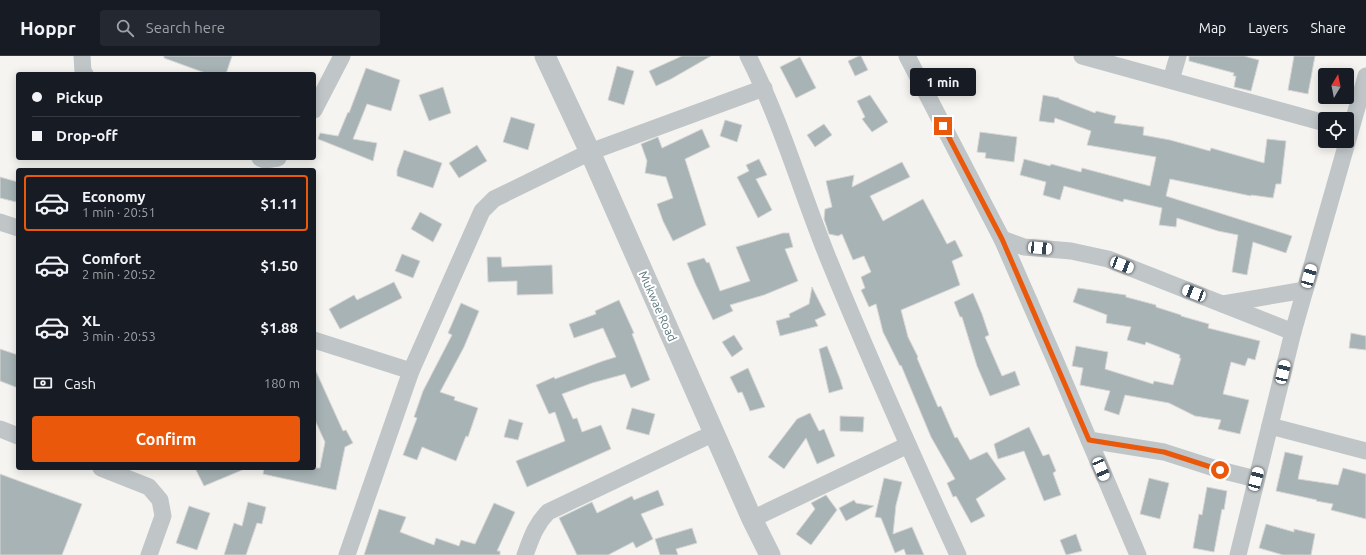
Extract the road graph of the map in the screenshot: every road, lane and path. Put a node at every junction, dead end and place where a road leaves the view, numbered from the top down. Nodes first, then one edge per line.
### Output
1 (82, 56) edge
2 (342, 56) edge
3 (545, 56) edge
4 (748, 56) edge
5 (907, 56) edge
6 (1082, 56) edge
7 (1178, 56) edge
8 (83, 72) edge
9 (1366, 76) edge
10 (1171, 80) junction
11 (764, 88) junction
12 (316, 106) edge
13 (1354, 114) edge
14 (1318, 121) edge
15 (1344, 148) edge
16 (590, 152) junction
17 (0, 222) edge
18 (16, 227) edge
19 (1002, 239) junction
20 (1305, 290) junction
21 (1223, 304) junction
22 (1293, 332) junction
23 (316, 341) edge
24 (411, 371) junction
25 (1270, 426) junction
26 (0, 429) edge
27 (714, 433) junction
28 (16, 435) edge
29 (1089, 440) junction
30 (908, 445) junction
31 (1366, 451) edge
32 (106, 470) edge
33 (1256, 479) junction
34 (752, 519) junction
35 (149, 555) edge
36 (347, 555) edge
37 (525, 555) edge
38 (770, 555) edge
39 (958, 555) edge
40 (1138, 555) edge
41 (1238, 555) edge

1 - 8 street
2 - 12 street
3 - 16 street, Mukwae Road
4 - 11 street
5 - 19 street
6 - 10 street
7 - 10 street
9 - 13 street
10 - 14 street
11 - 16 street
11 - 30 street
15 - 20 street
16 - 24 street
16 - 27 street, Mukwae Road
17 - 18 street
19 - 21 street
19 - 29 street
20 - 21 street
20 - 22 street
21 - 22 street
22 - 25 street
23 - 24 street
24 - 36 street
25 - 31 street
25 - 33 street
26 - 28 street
27 - 34 street, Mukwae Road
27 - 37 street
29 - 33 street
29 - 40 street
30 - 34 street
30 - 39 street
32 - 35 street
33 - 41 street
34 - 38 street, Mukwae Road

